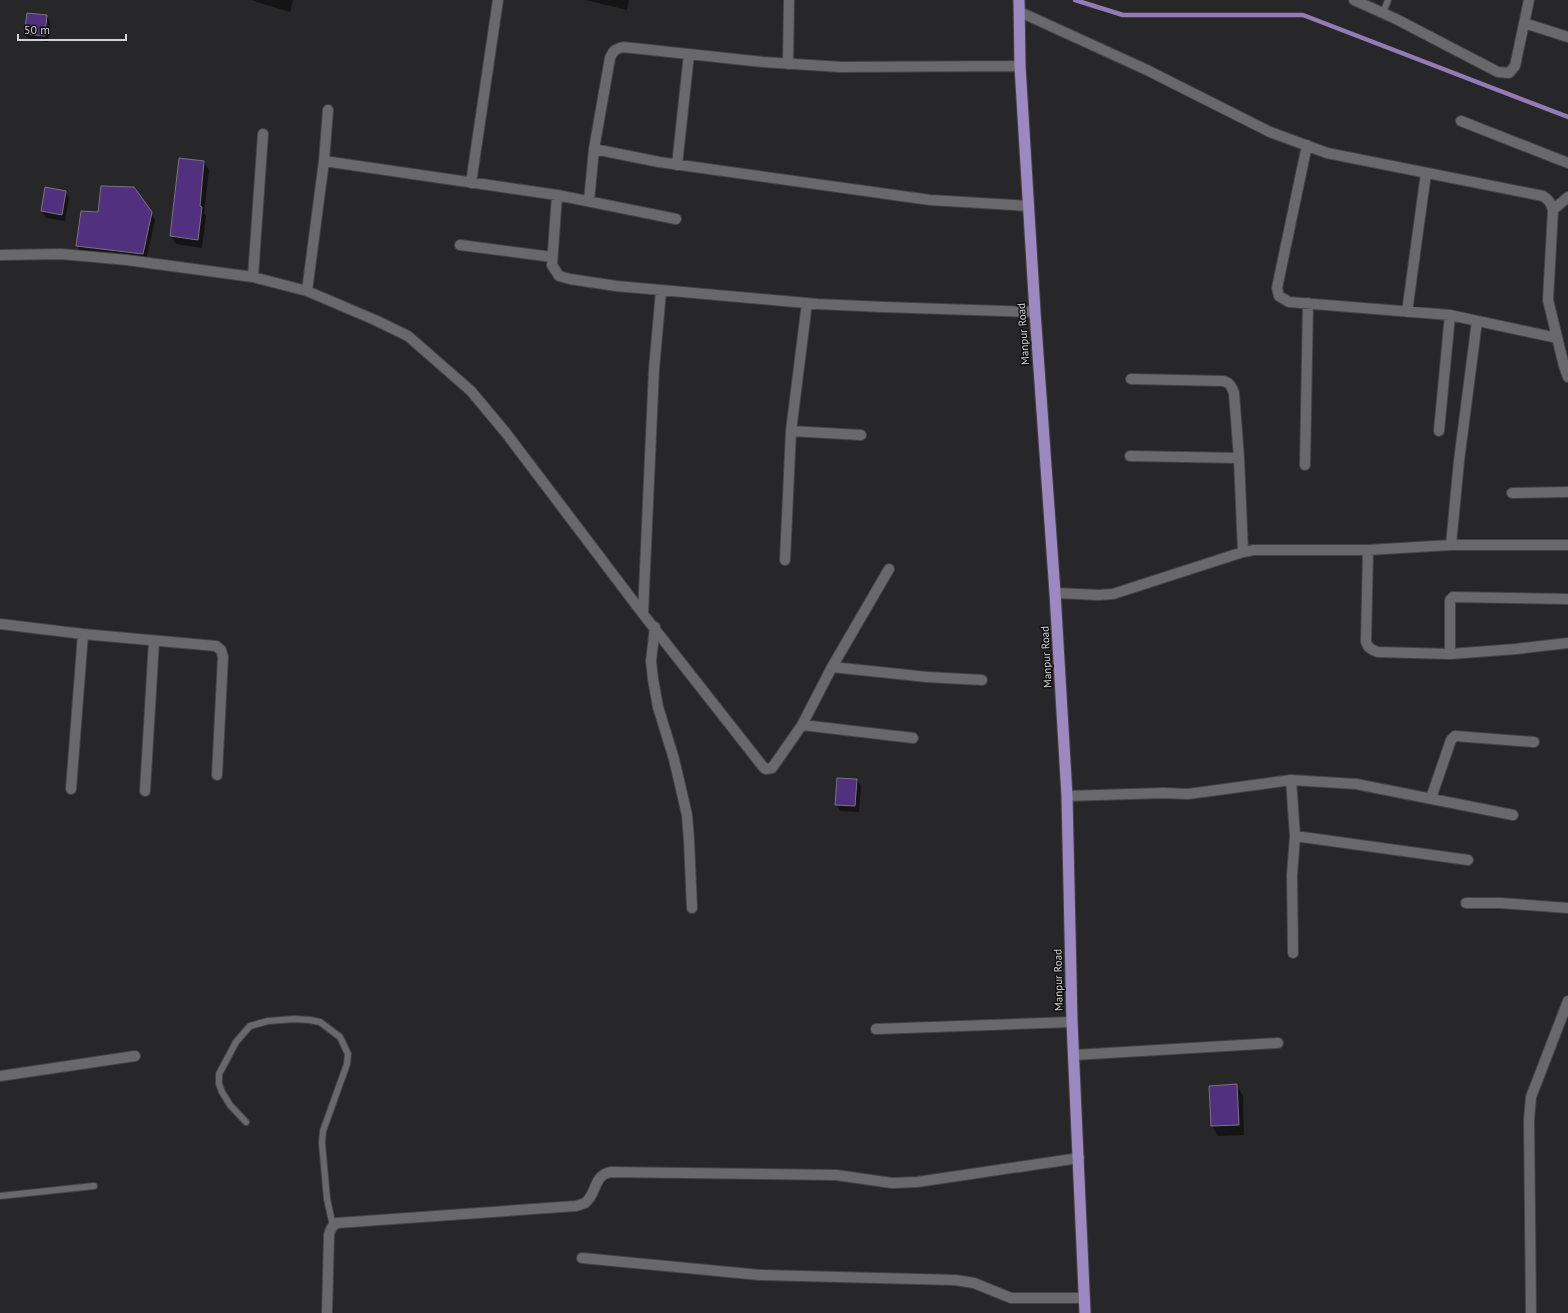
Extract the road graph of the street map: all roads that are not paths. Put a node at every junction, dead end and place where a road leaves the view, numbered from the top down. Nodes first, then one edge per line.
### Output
1 (498, 0) edge
2 (790, 0) edge
3 (1019, 0) edge
4 (1354, 0) edge
5 (1388, 0) edge
6 (1529, 0) edge
7 (1020, 12) junction
8 (1383, 13) junction
9 (1524, 23) junction
10 (1568, 37) edge
11 (689, 54) junction
12 (788, 64) junction
13 (1020, 66) junction
14 (328, 110) dead end
15 (1461, 122) dead end
16 (263, 134) dead end
17 (1307, 145) junction
18 (594, 149) junction
19 (324, 161) junction
20 (1568, 163) edge
21 (678, 165) junction
22 (1426, 173) junction
23 (471, 183) junction
24 (557, 196) junction
25 (1568, 197) edge
26 (589, 202) junction
27 (1029, 206) junction
28 (1553, 210) junction
29 (676, 219) dead end
30 (460, 245) dead end
31 (0, 255) edge
32 (552, 257) junction
33 (253, 277) junction
34 (661, 290) junction
35 (306, 291) junction
36 (807, 303) junction
37 (1308, 304) junction
38 (1035, 312) junction
39 (1407, 312) junction
40 (1450, 315) junction
41 (1477, 321) junction
42 (1557, 338) junction
43 (1566, 367) edge
44 (1568, 377) edge
45 (1131, 379) dead end
46 (791, 430) junction
47 (1439, 431) dead end
48 (861, 435) dead end
49 (1130, 456) dead end
50 (1239, 458) junction
51 (1305, 465) dead end
52 (1568, 492) edge
53 (1512, 493) dead end
54 (1451, 545) junction
55 (1568, 545) edge
56 (1368, 550) junction
57 (1243, 552) junction
58 (786, 560) dead end
59 (889, 569) dead end
60 (1055, 593) junction
61 (1568, 599) edge
62 (644, 614) junction
63 (0, 624) edge
64 (655, 627) junction
65 (83, 634) junction
66 (154, 641) junction
67 (1568, 643) edge
68 (1450, 654) junction
69 (832, 667) junction
70 (982, 680) dead end
71 (802, 725) junction
72 (913, 738) dead end
73 (1534, 742) dead end
74 (216, 776) dead end
75 (1291, 780) junction
76 (71, 789) dead end
77 (145, 791) dead end
78 (1067, 796) junction
79 (1431, 798) junction
80 (1513, 815) dead end
81 (1295, 836) junction
82 (1468, 860) dead end
83 (1466, 903) dead end
84 (692, 908) dead end
85 (1568, 908) edge
86 (1293, 953) dead end
87 (1568, 1002) edge
88 (1072, 1022) junction
89 (876, 1030) dead end
90 (1278, 1043) dead end
91 (1074, 1055) junction
92 (135, 1056) dead end
93 (0, 1076) edge
94 (246, 1122) dead end
95 (1079, 1158) junction
96 (94, 1186) dead end
97 (0, 1196) edge
98 (333, 1226) junction
99 (582, 1258) dead end
100 (1084, 1298) junction
101 (328, 1313) edge
102 (1085, 1313) edge
103 (1532, 1313) edge

1 - 23 street
2 - 12 street
3 - 7 highway, Manpur Road
4 - 8 street
5 - 8 lane
6 - 9 street
7 - 13 highway, Manpur Road
7 - 17 street
8 - 9 street
9 - 10 street
11 - 12 street
11 - 18 street
11 - 21 street
12 - 13 street
13 - 27 highway, Manpur Road
14 - 19 street
15 - 20 street
16 - 33 street
17 - 22 street
17 - 37 street
18 - 21 street
18 - 26 street
19 - 23 street
19 - 35 street
21 - 27 street
22 - 28 street
22 - 39 street
23 - 24 street
24 - 26 street
24 - 32 street
25 - 28 street
26 - 29 street
27 - 38 highway, Manpur Road
28 - 42 street
30 - 32 street
31 - 33 street
32 - 34 street
33 - 35 street
34 - 36 street
34 - 62 street
35 - 62 street
36 - 38 street
36 - 46 street
37 - 39 street
37 - 51 street
38 - 60 highway, Manpur Road
39 - 40 street
40 - 41 street
40 - 47 street
41 - 42 street
41 - 54 street
42 - 43 street
43 - 44 street
45 - 50 street
46 - 48 street
46 - 58 street
49 - 50 street
50 - 57 street
52 - 53 street
54 - 55 street
54 - 56 street
56 - 57 street
56 - 68 street
57 - 60 street
59 - 69 street
60 - 78 highway, Manpur Road
61 - 68 street
62 - 64 street
63 - 65 street
64 - 71 street
64 - 84 street
65 - 66 street
65 - 76 street
66 - 74 street
66 - 77 street
67 - 68 street
69 - 70 street
69 - 71 street
71 - 72 street
73 - 79 street
75 - 78 street
75 - 79 street
75 - 81 street
78 - 88 highway, Manpur Road
79 - 80 street
81 - 82 street
81 - 86 street
83 - 85 street
87 - 103 street
88 - 89 street
88 - 91 highway, Manpur Road
90 - 91 street
91 - 95 highway, Manpur Road
92 - 93 street
94 - 98 lane
95 - 98 street
95 - 100 highway, Manpur Road
96 - 97 lane
98 - 101 street
99 - 100 street
100 - 102 highway, Manpur Road

